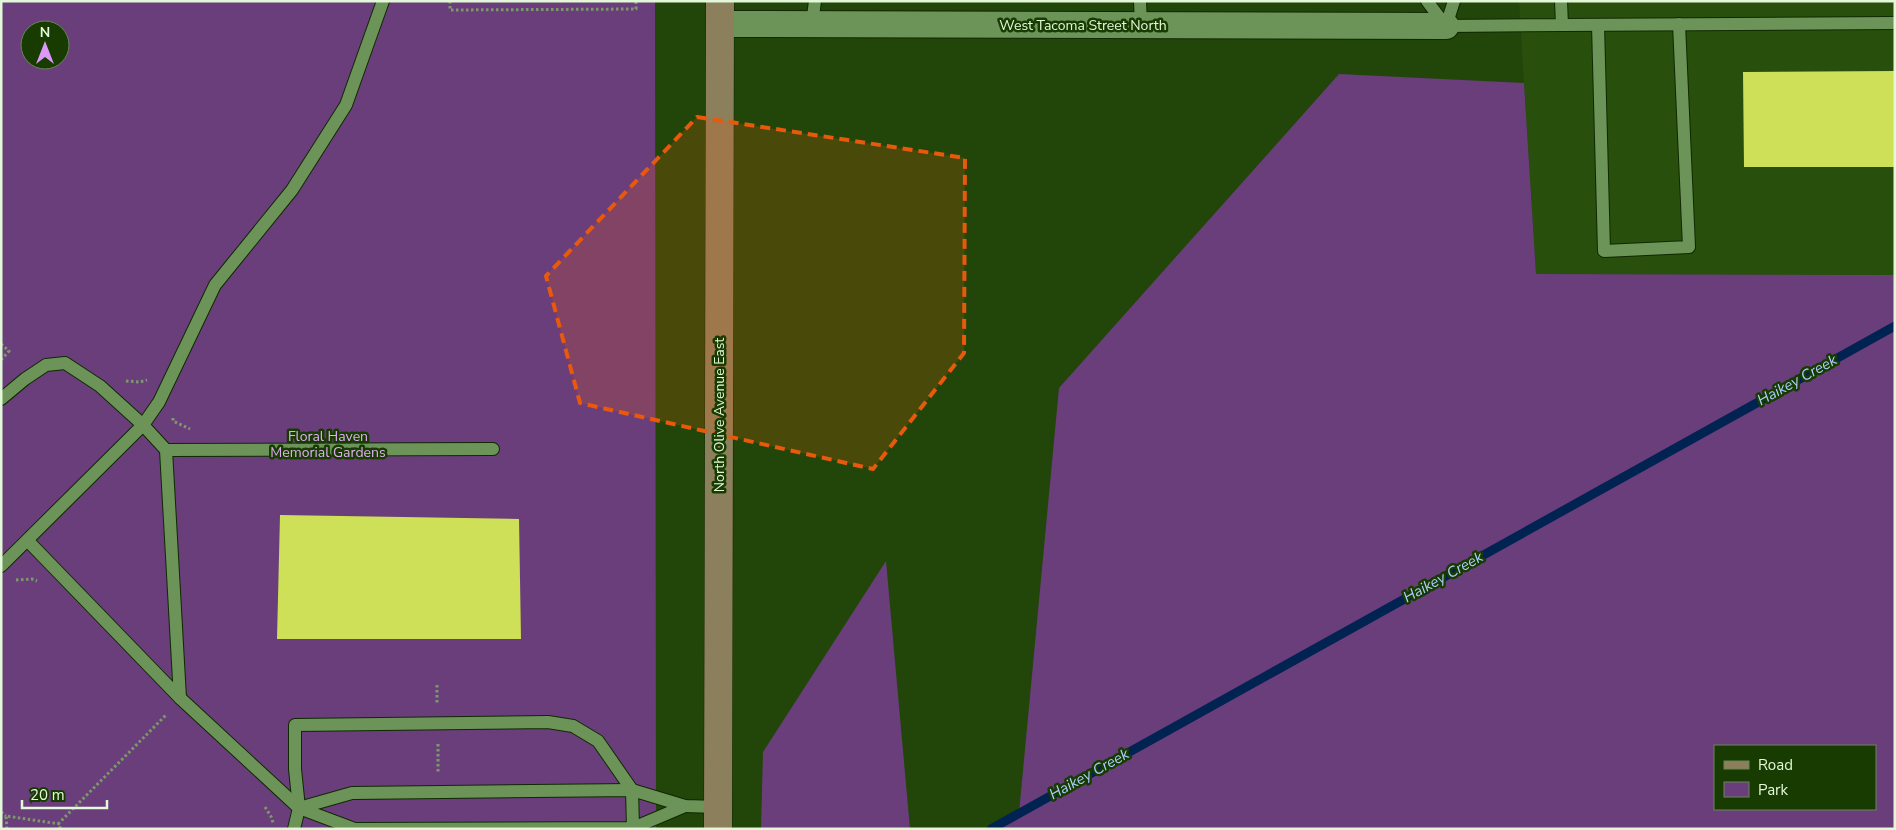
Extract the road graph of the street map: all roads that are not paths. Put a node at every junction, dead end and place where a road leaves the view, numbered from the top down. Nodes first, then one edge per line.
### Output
1 (383, 1) edge
2 (1426, 1) edge
3 (1454, 1) edge
4 (1562, 1) edge
5 (720, 13) edge
6 (814, 13) edge
7 (1140, 13) edge
8 (1895, 23) edge
9 (1679, 24) junction
10 (1562, 25) junction
11 (1598, 25) junction
12 (1446, 26) junction
13 (1, 399) edge
14 (143, 425) junction
15 (493, 449) dead end
16 (166, 450) junction
17 (28, 541) junction
18 (1, 566) edge
19 (180, 698) junction
20 (632, 790) junction
21 (685, 806) junction
22 (299, 808) junction
23 (718, 818) edge
24 (633, 828) edge
25 (294, 829) edge

1 - 14 lane
2 - 12 lane
3 - 12 lane
4 - 10 lane
5 - 6 street, West Tacoma Street North
5 - 23 street, North Olive Avenue East
6 - 7 street, West Tacoma Street North
7 - 12 street, West Tacoma Street North
8 - 9 lane
9 - 11 lane
9 - 11 lane
10 - 11 lane
10 - 12 lane
13 - 14 lane
14 - 16 lane
14 - 17 lane
15 - 16 lane
16 - 19 lane
17 - 18 lane
17 - 19 lane
19 - 22 lane
20 - 21 lane
20 - 22 lane
20 - 22 lane
20 - 24 lane
21 - 23 lane
21 - 24 lane
22 - 24 lane
22 - 25 lane

